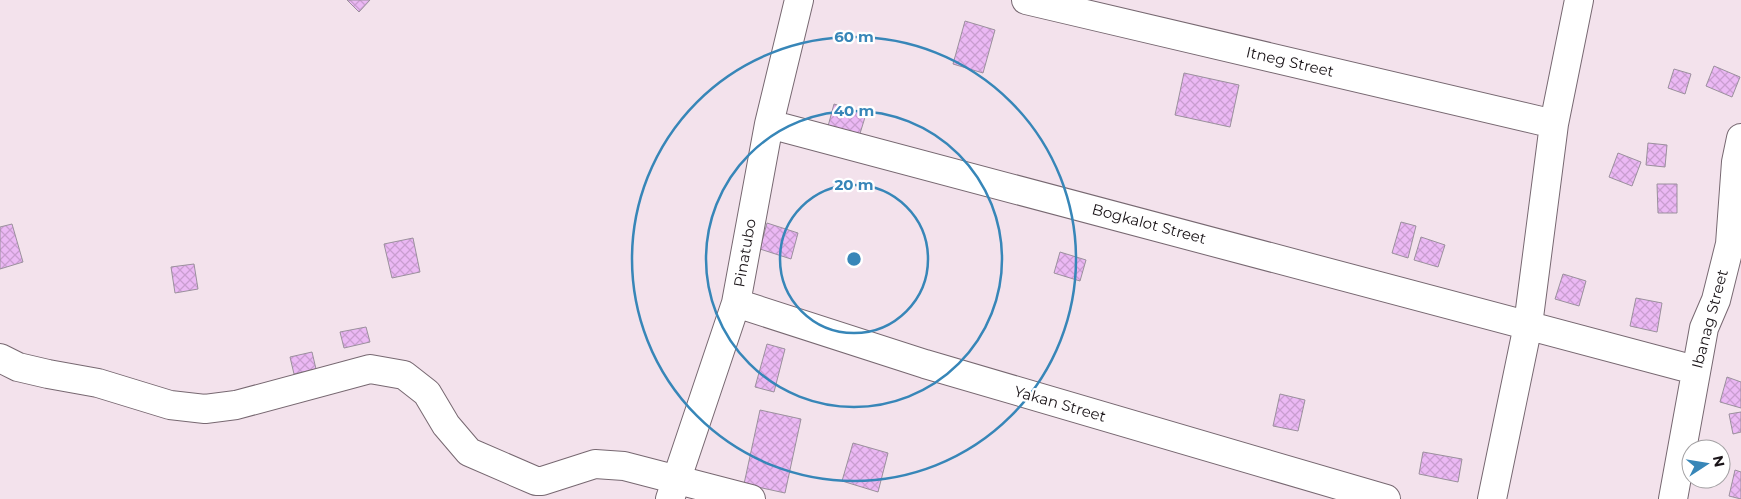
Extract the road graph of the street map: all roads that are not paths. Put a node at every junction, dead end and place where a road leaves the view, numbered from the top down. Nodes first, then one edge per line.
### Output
1 (799, 0) edge
2 (1026, 0) edge
3 (1579, 0) edge
4 (769, 124) junction
5 (1554, 124) junction
6 (1741, 138) edge
7 (736, 303) junction
8 (1528, 325) junction
9 (0, 358) edge
10 (1696, 370) junction
11 (673, 489) edge
12 (752, 499) edge
13 (1386, 499) edge
14 (1492, 499) edge
15 (1673, 499) edge

1 - 4 street, Pinatubo
2 - 5 street, Itneg Street
3 - 5 street
4 - 7 street, Pinatubo
4 - 8 street, Bogkalot Street
5 - 8 street
6 - 10 street, Ibanag Street
7 - 11 street, Pinatubo
7 - 13 street, Yakan Street
8 - 10 street, Bogkalot Street
8 - 14 street
9 - 11 street
10 - 15 street, Ibanag Street
11 - 12 street

